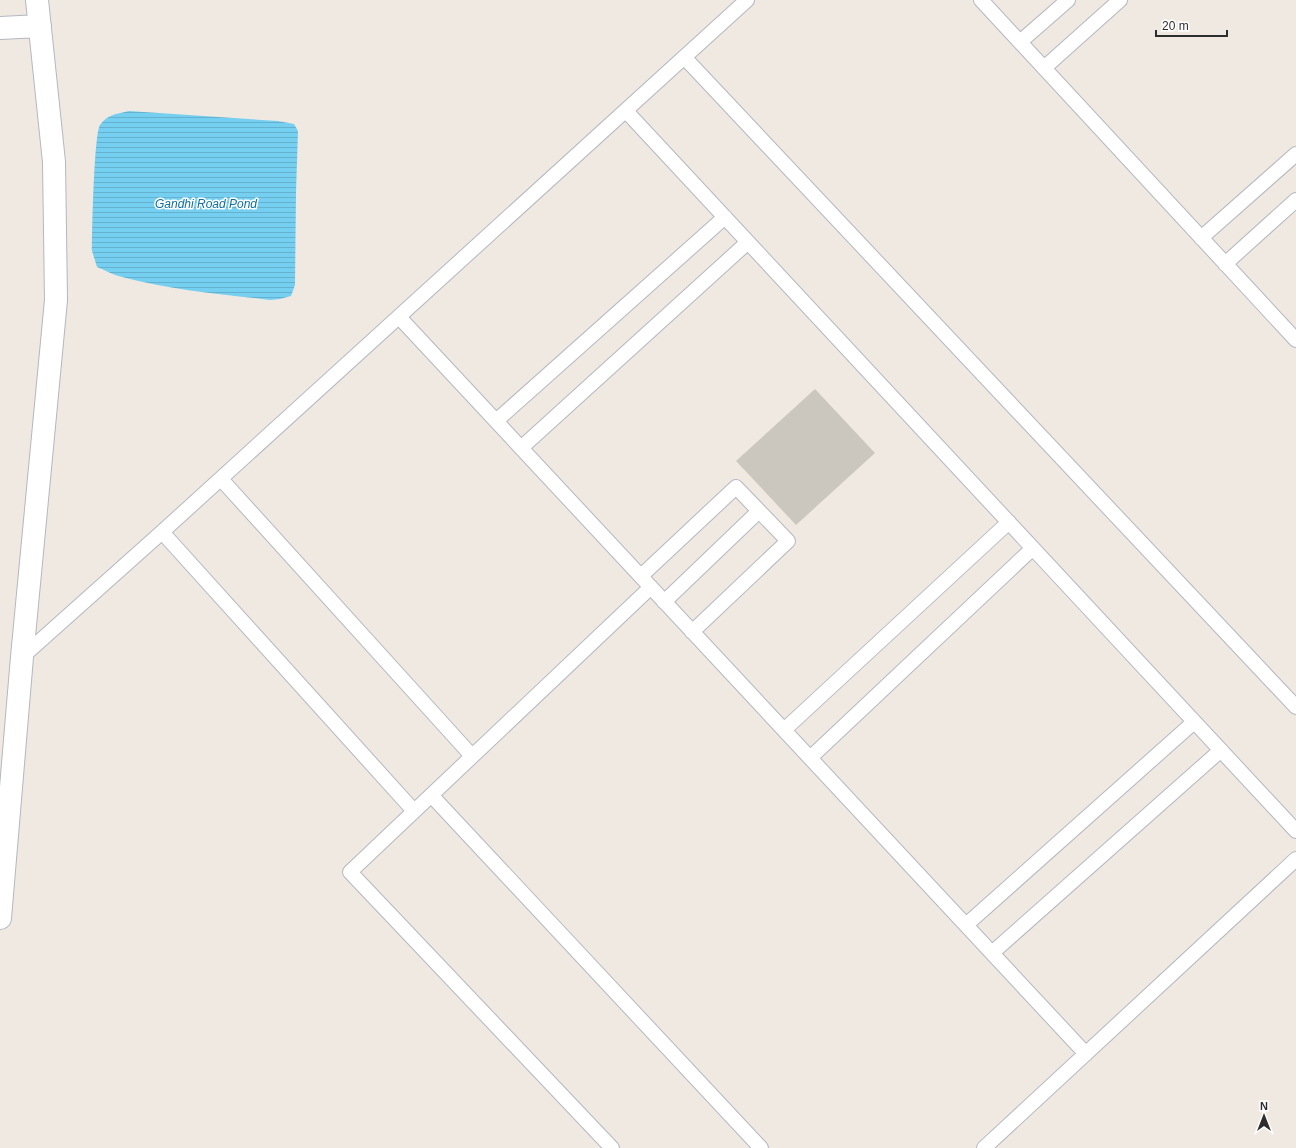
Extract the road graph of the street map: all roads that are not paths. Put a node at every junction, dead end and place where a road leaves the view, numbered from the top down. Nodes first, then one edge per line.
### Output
1 (37, 0) edge
2 (747, 0) edge
3 (981, 0) edge
4 (1068, 0) edge
5 (1120, 0) edge
6 (40, 26) junction
7 (0, 28) edge
8 (1020, 42) junction
9 (684, 57) junction
10 (1044, 68) junction
11 (626, 110) junction
12 (1296, 154) edge
13 (1296, 200) edge
14 (725, 217) junction
15 (1201, 238) junction
16 (748, 242) junction
17 (1225, 264) junction
18 (399, 317) junction
19 (1296, 340) edge
20 (496, 421) junction
21 (521, 448) junction
22 (221, 479) junction
23 (759, 511) junction
24 (1009, 522) junction
25 (162, 532) junction
26 (1033, 548) junction
27 (641, 576) junction
28 (650, 587) junction
29 (664, 602) junction
30 (692, 632) junction
31 (22, 657) junction
32 (1296, 708) edge
33 (1194, 722) junction
34 (784, 730) junction
35 (1221, 750) junction
36 (472, 756) junction
37 (810, 758) junction
38 (431, 795) junction
39 (414, 811) junction
40 (1296, 832) edge
41 (1296, 859) edge
42 (0, 918) edge
43 (966, 925) junction
44 (992, 953) junction
45 (1086, 1054) junction
46 (612, 1148) edge
47 (761, 1148) edge
48 (984, 1148) edge

1 - 6 street
2 - 9 lane
3 - 8 lane
4 - 8 lane
5 - 10 lane
6 - 7 street
6 - 31 street
8 - 10 lane
9 - 11 lane
9 - 32 lane
10 - 15 lane
11 - 14 lane
11 - 18 lane
12 - 15 lane
13 - 17 lane
14 - 16 lane
14 - 20 lane
15 - 17 lane
16 - 21 lane
16 - 24 lane
17 - 19 lane
18 - 20 lane
18 - 22 lane
20 - 21 lane
21 - 27 lane
22 - 25 lane
22 - 36 lane
23 - 27 lane
23 - 29 lane
23 - 30 lane
24 - 26 lane
24 - 34 lane
25 - 31 lane
25 - 39 lane
26 - 33 lane
26 - 37 lane
27 - 28 lane
28 - 29 lane
28 - 36 lane
29 - 30 lane
30 - 34 lane
31 - 42 street
33 - 35 lane
33 - 43 lane
34 - 37 lane
35 - 40 lane
35 - 44 lane
36 - 38 lane
37 - 43 lane
38 - 39 lane
38 - 47 lane
39 - 46 lane
41 - 45 lane
43 - 44 lane
44 - 45 lane
45 - 48 lane

